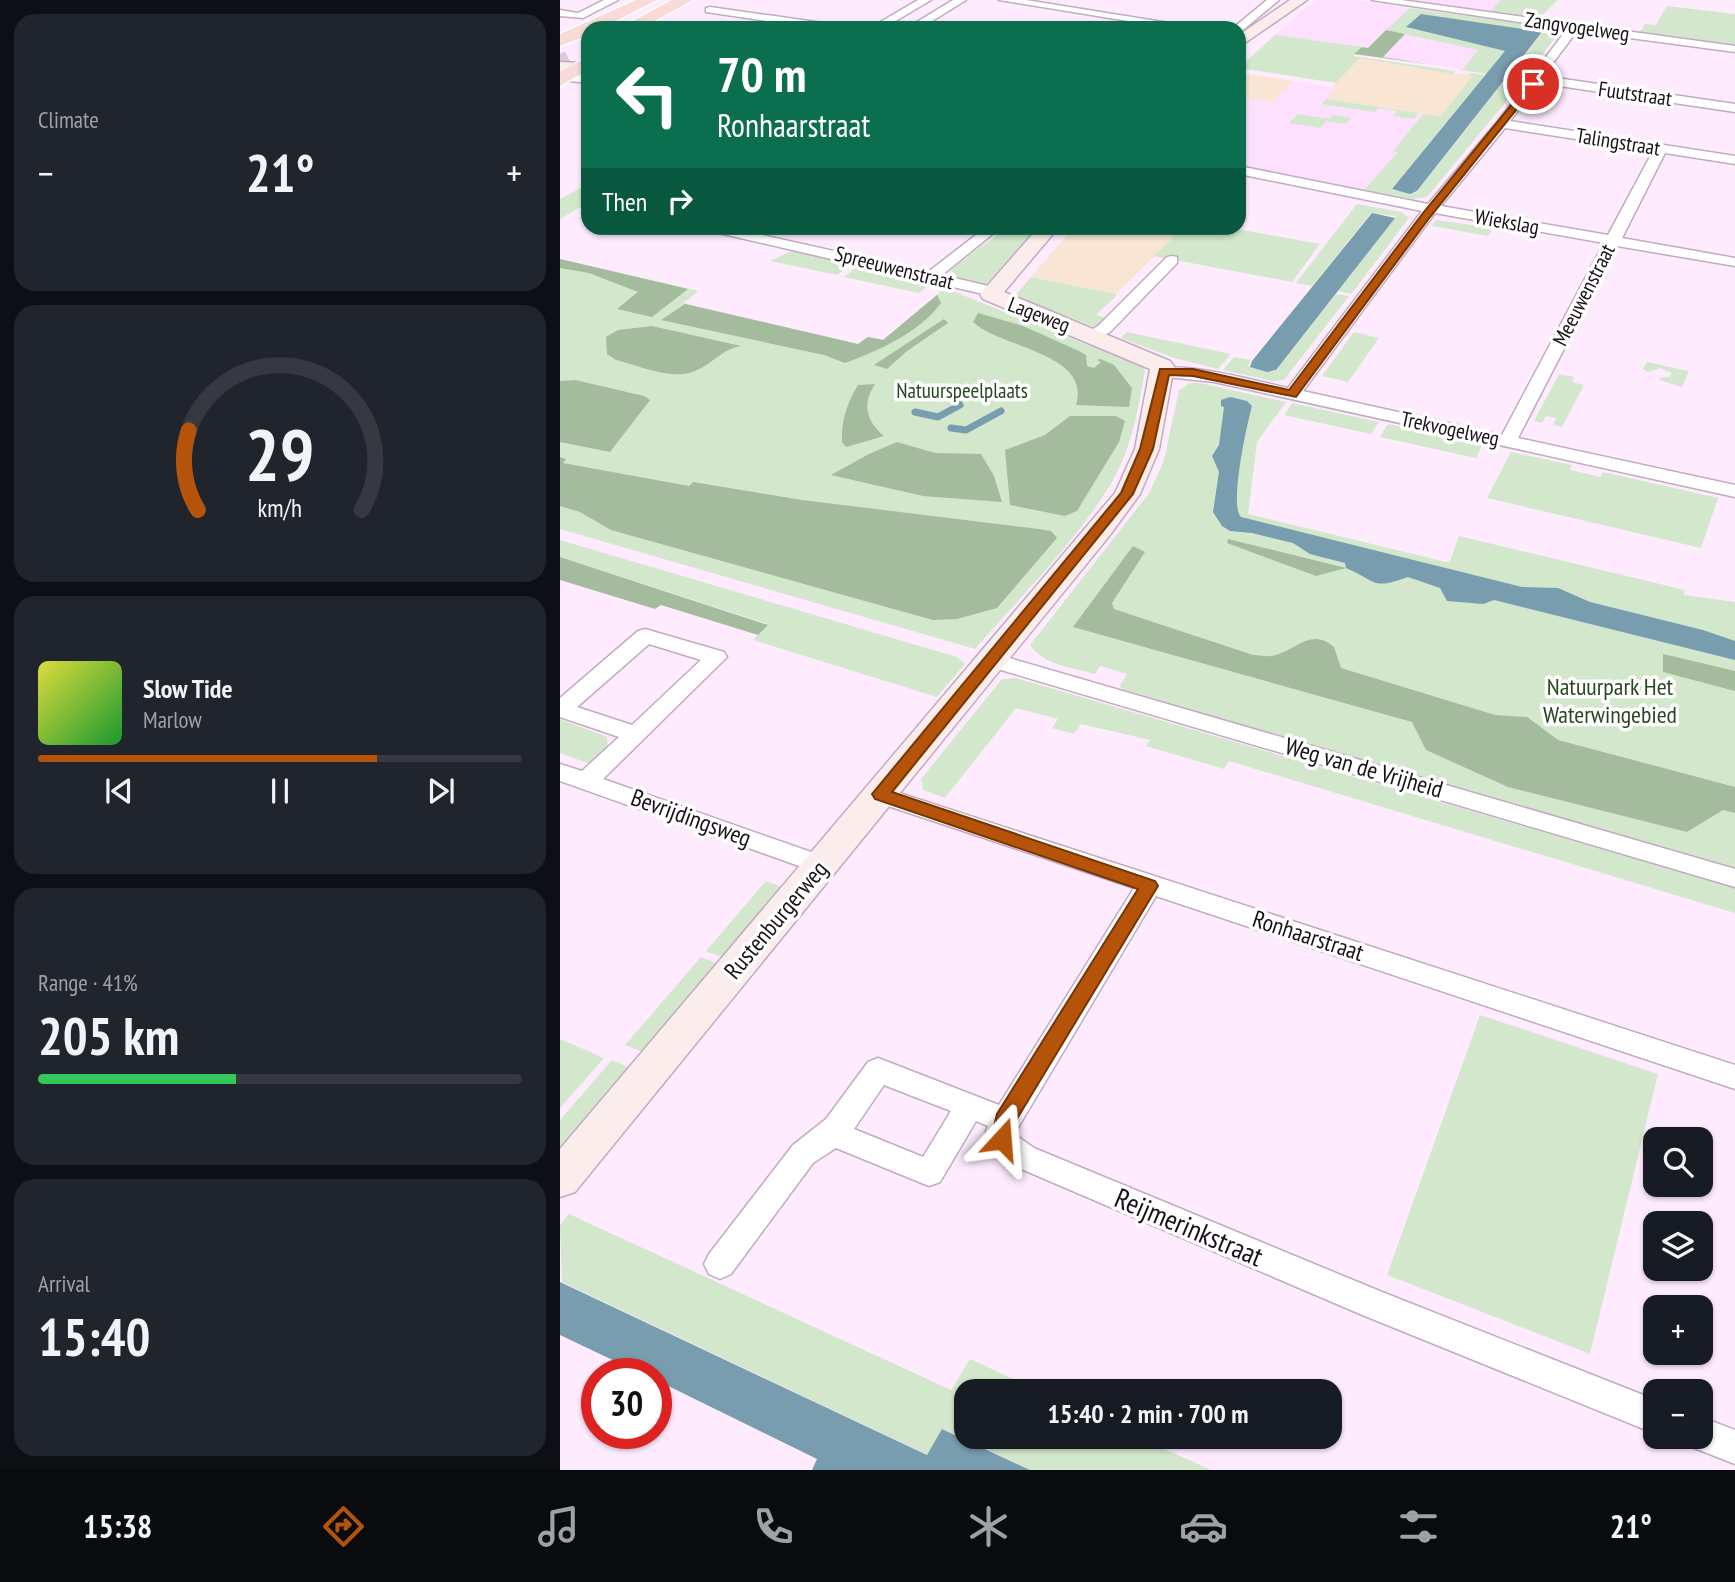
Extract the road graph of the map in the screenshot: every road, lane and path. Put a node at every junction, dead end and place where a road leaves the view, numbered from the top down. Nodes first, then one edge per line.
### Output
1 (613, 0) edge
2 (649, 0) edge
3 (666, 0) edge
4 (685, 0) edge
5 (729, 0) edge
6 (926, 0) edge
7 (961, 0) edge
8 (1004, 0) edge
9 (1274, 0) edge
10 (1377, 0) edge
11 (1294, 1) edge
12 (704, 5) edge
13 (560, 13) edge
14 (603, 21) edge
15 (622, 21) edge
16 (643, 21) edge
17 (667, 21) edge
18 (797, 21) edge
19 (888, 21) edge
20 (925, 21) edge
21 (1146, 21) edge
22 (1246, 22) edge
23 (1574, 27) junction
24 (1262, 28) junction
25 (581, 31) edge
26 (1246, 38) edge
27 (560, 41) tunnel mouth
28 (1246, 45) edge
29 (1735, 49) edge
30 (581, 52) edge
31 (572, 69) tunnel mouth
32 (1536, 79) junction
33 (1735, 108) edge
34 (1502, 124) junction
35 (1661, 149) junction
36 (1735, 160) edge
37 (1246, 171) edge
38 (1432, 209) junction
39 (747, 235) edge
40 (984, 235) edge
41 (1042, 235) edge
42 (1612, 240) junction
43 (1172, 260) dead end
44 (1735, 262) edge
45 (933, 275) junction
46 (992, 291) junction
47 (1093, 336) junction
48 (1164, 372) junction
49 (1292, 394) junction
50 (1507, 441) junction
51 (1735, 491) edge
52 (992, 660) junction
53 (636, 734) junction
54 (560, 772) edge
55 (586, 781) junction
56 (881, 794) junction
57 (822, 865) junction
58 (1735, 878) edge
59 (1149, 886) junction
60 (1735, 1077) edge
61 (970, 1106) junction
62 (1005, 1120) junction
63 (834, 1134) junction
64 (560, 1180) edge
65 (720, 1264) dead end
66 (1643, 1412) edge
67 (1713, 1439) edge
68 (1735, 1447) edge

1 - 13 street
2 - 14 main road
3 - 15 main road
4 - 16 main road
5 - 12 street
6 - 19 street
7 - 20 street
8 - 21 street
9 - 22 street
10 - 23 street, Zangvogelweg
11 - 24 street
12 - 17 main road
12 - 18 street
23 - 29 street, Zangvogelweg
23 - 32 street
24 - 26 street
24 - 28 street
25 - 27 main road
30 - 31 main road
32 - 33 street, Fuutstraat
32 - 34 street
34 - 35 street, Talingstraat
34 - 38 street
35 - 36 street, Talingstraat
35 - 42 street, Meeuwenstraat
37 - 38 street, Wiekslag
38 - 42 street, Wiekslag
38 - 49 street
39 - 45 street, Spreeuwenstraat
40 - 45 street
41 - 46 street, Lageweg
42 - 44 street, Wiekslag
42 - 50 street, Meeuwenstraat
43 - 47 street, Lageweg
45 - 46 street, Spreeuwenstraat
46 - 47 street, Lageweg
47 - 48 street, Lageweg
48 - 49 street, Trekvogelweg
48 - 52 street
49 - 50 street, Trekvogelweg
50 - 51 street, Trekvogelweg
52 - 56 street, Rustenburgerweg
52 - 58 street, Weg van de Vrijheid
53 - 53 street
53 - 55 street
54 - 55 street, Bevrijdingsweg
55 - 57 street, Bevrijdingsweg
56 - 57 street, Rustenburgerweg
56 - 59 street, Ronhaarstraat
57 - 64 street, Rustenburgerweg
59 - 60 street, Ronhaarstraat
59 - 62 street
61 - 62 street
61 - 63 street
61 - 63 street
62 - 66 street, Reijmerinkstraat
63 - 65 street
67 - 68 street

